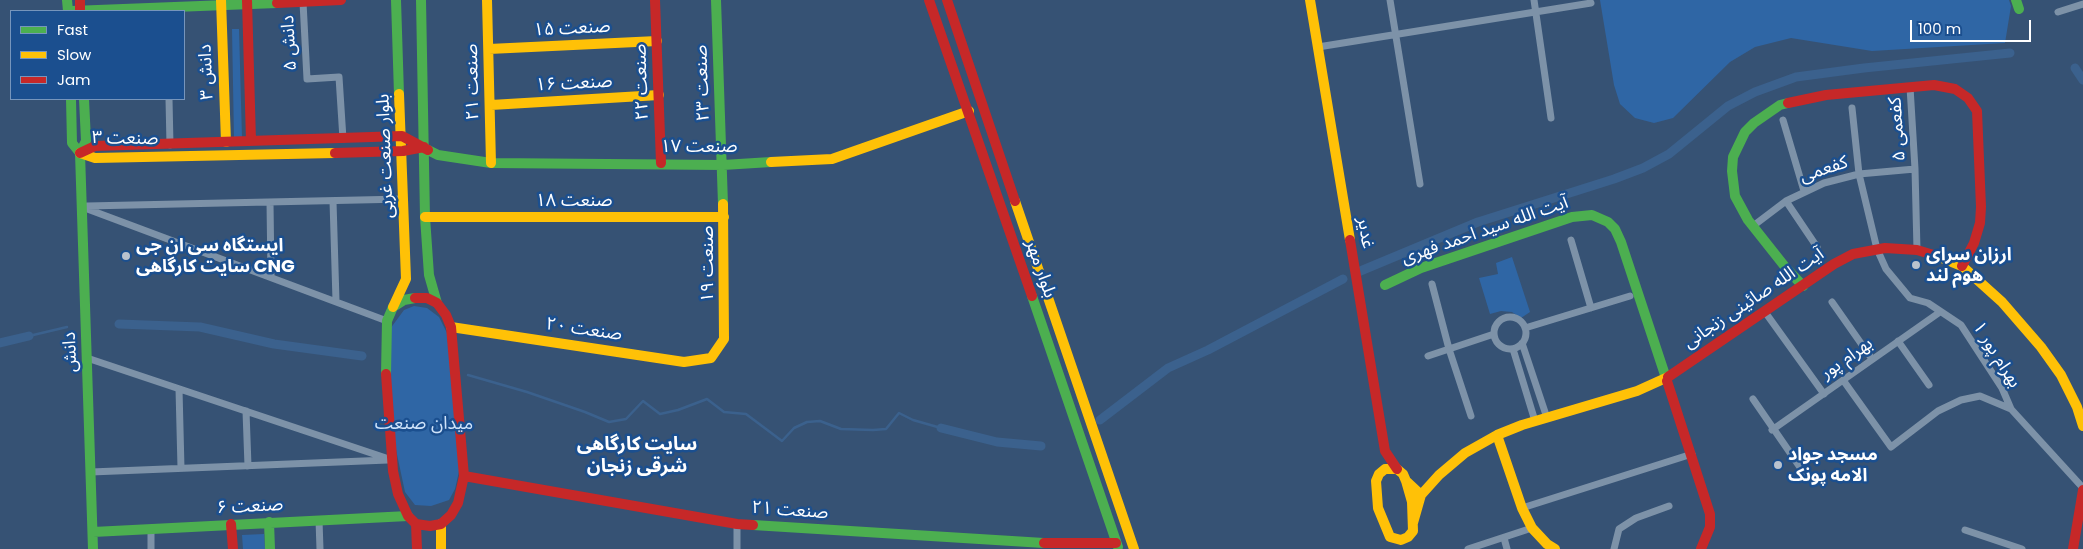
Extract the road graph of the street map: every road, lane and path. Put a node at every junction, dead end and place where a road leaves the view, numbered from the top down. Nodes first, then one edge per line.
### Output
1 (341, 0) edge
2 (396, 0) edge
3 (421, 0) edge
4 (487, 0) edge
5 (655, 0) edge
6 (716, 0) edge
7 (929, 0) edge
8 (947, 0) edge
9 (1310, 0) edge
10 (1390, 0) edge
11 (1534, 0) edge
12 (221, 2) edge
13 (247, 2) edge
14 (303, 2) junction
15 (1591, 3) dead end
16 (165, 4) edge
17 (2083, 4) edge
18 (131, 10) edge
19 (1535, 12) junction
20 (2058, 12) dead end
21 (1395, 34) junction
22 (657, 41) junction
23 (1318, 47) junction
24 (489, 49) junction
25 (1910, 87) junction
26 (659, 95) junction
27 (71, 100) edge
28 (84, 100) edge
29 (169, 100) edge
30 (490, 105) junction
31 (1852, 108) dead end
32 (969, 111) junction
33 (1551, 118) dead end
34 (1783, 120) dead end
35 (402, 136) junction
36 (343, 139) junction
37 (226, 142) junction
38 (251, 142) junction
39 (170, 145) junction
40 (424, 148) junction
41 (403, 151) junction
42 (80, 154) junction
43 (491, 163) junction
44 (662, 163) junction
45 (723, 165) junction
46 (1916, 170) junction
47 (1859, 174) junction
48 (1420, 184) dead end
49 (1804, 191) junction
50 (404, 200) junction
51 (333, 201) junction
52 (1786, 201) junction
53 (270, 202) junction
54 (82, 206) junction
55 (425, 217) junction
56 (724, 217) junction
57 (1753, 226) junction
58 (1571, 240) dead end
59 (1817, 247) dead end
60 (1877, 250) junction
61 (1916, 250) junction
62 (1962, 266) junction
63 (272, 277) junction
64 (1432, 284) dead end
65 (1386, 285) dead end
66 (1803, 286) junction
67 (1630, 296) dead end
68 (336, 301) junction
69 (1832, 302) dead end
70 (437, 303) junction
71 (393, 307) junction
72 (1591, 308) junction
73 (1765, 312) junction
74 (1940, 312) junction
75 (387, 321) junction
76 (451, 328) junction
77 (1525, 328) junction
78 (1494, 334) junction
79 (1898, 341) junction
80 (1522, 343) junction
81 (1449, 349) junction
82 (1513, 349) junction
83 (1428, 356) dead end
84 (87, 358) junction
85 (712, 358) joint
86 (1872, 359) junction
87 (1667, 378) junction
88 (1843, 380) junction
89 (1929, 385) dead end
90 (179, 389) junction
91 (1824, 394) junction
92 (1753, 399) dead end
93 (1084, 400) junction
94 (1069, 404) junction
95 (2011, 409) junction
96 (246, 411) junction
97 (1471, 416) dead end
98 (1547, 418) junction
99 (1535, 421) junction
100 (2083, 426) edge
101 (1772, 430) junction
102 (1497, 435) junction
103 (1385, 451) junction
104 (1692, 454) junction
105 (392, 460) junction
106 (248, 466) junction
107 (181, 468) junction
108 (1397, 469) junction
109 (1382, 471) junction
110 (91, 472) junction
111 (1804, 473) dead end
112 (464, 476) junction
113 (1406, 481) junction
114 (2083, 489) edge
115 (1421, 495) junction
116 (1668, 506) dead end
117 (1522, 508) junction
118 (408, 516) junction
119 (319, 520) junction
120 (269, 522) junction
121 (1414, 523) junction
122 (231, 524) junction
123 (416, 524) junction
124 (441, 524) junction
125 (737, 524) junction
126 (1532, 528) junction
127 (151, 529) junction
128 (1965, 530) dead end
129 (93, 532) junction
130 (1408, 537) junction
131 (1504, 538) junction
132 (1393, 539) junction
133 (1036, 546) edge
134 (1117, 546) edge
135 (93, 549) edge
136 (151, 549) edge
137 (233, 549) edge
138 (270, 549) edge
139 (320, 549) edge
140 (417, 549) edge
141 (441, 549) edge
142 (737, 549) edge
143 (1134, 549) edge
144 (1398, 549) edge
145 (1406, 549) edge
146 (1468, 549) edge
147 (1507, 549) edge
148 (1555, 549) edge
149 (1614, 549) edge
150 (1701, 549) edge
151 (2022, 549) edge
152 (2073, 549) edge

1 - 14 street
2 - 35 street, بلوار صنعت غربی
3 - 40 street
4 - 24 street, صنعت ۲۱
5 - 22 street, صنعت ۲۲
6 - 45 street, صنعت ۲۳
7 - 32 street, بلوار مهر
8 - 93 street, بلوار مهر
9 - 23 street, غدیر
10 - 21 street
11 - 19 street
12 - 13 street
12 - 16 street
12 - 37 street, دانش ۳
13 - 14 street
13 - 38 street
14 - 36 street, دانش ۵
15 - 19 street
16 - 18 street
17 - 20 street
19 - 21 street
19 - 33 street
21 - 23 street
21 - 48 street
22 - 24 street, صنعت ۱۵
22 - 26 street, صنعت ۲۲
23 - 103 street, غدیر
24 - 30 street, صنعت ۲۱
25 - 46 street, کفعمی ۵
25 - 57 street
25 - 62 street
26 - 30 street, صنعت ۱۶
26 - 44 street, صنعت ۲۲
27 - 42 street
28 - 42 street
29 - 39 street
30 - 43 street, صنعت ۲۱
31 - 47 street, بهرام پور ۱
32 - 45 street, صنعت ۱۷
32 - 94 street, بلوار مهر
34 - 49 street
35 - 36 street, صنعت ۳
35 - 40 street, صنعت ۱۷
35 - 41 street, بلوار صنعت غربی
36 - 38 street, صنعت ۳
37 - 38 street, صنعت ۳
37 - 39 street, صنعت ۳
39 - 42 street, صنعت ۳
40 - 41 street, صنعت ۳
40 - 43 street, صنعت ۱۷
40 - 55 street
41 - 42 street, صنعت ۳
41 - 50 street, بلوار صنعت غربی
42 - 54 street, دانش
43 - 44 street, صنعت ۱۷
44 - 45 street, صنعت ۱۷
45 - 56 street, صنعت ۱۹
46 - 47 street, کفعمی
46 - 61 street, کفعمی ۵
47 - 49 street, کفعمی
47 - 60 street, بهرام پور ۱
49 - 52 street, کفعمی
50 - 51 street
50 - 71 street, بلوار صنعت غربی
51 - 53 street
51 - 68 street
52 - 57 street, کفعمی
52 - 59 street
53 - 54 street
53 - 63 street
54 - 63 street
54 - 84 street, دانش
55 - 56 street, صنعت ۱۸
55 - 70 street
56 - 85 street, صنعت ۱۹
57 - 66 street
58 - 72 street
60 - 61 street, آیت الله صائینی زنجانی
60 - 66 street, آیت الله صائینی زنجانی
60 - 74 street, بهرام پور ۱
61 - 62 street, آیت الله صائینی زنجانی
62 - 100 street, آیت الله صائینی زنجانی
63 - 68 street
64 - 81 street
65 - 87 street, آیت الله سید احمد فهری
66 - 73 street, آیت الله صائینی زنجانی
67 - 72 street
68 - 75 street
69 - 86 street
70 - 71 street
70 - 76 street
71 - 75 street
72 - 77 street
73 - 87 street, آیت الله صائینی زنجانی
73 - 91 street
74 - 79 street, بهرام پور
74 - 95 street, بهرام پور ۱
75 - 105 street
76 - 85 street, صنعت ۲۰
76 - 112 street
77 - 78 street
77 - 80 street
78 - 81 street
78 - 82 street
79 - 86 street, بهرام پور
79 - 89 street
80 - 82 street
80 - 98 street
81 - 83 street
81 - 97 street
82 - 99 street
84 - 90 street
84 - 110 street, دانش
86 - 88 street, بهرام پور
87 - 98 street, آیت الله صائینی زنجانی
87 - 104 street, آیت الله سید احمد فهری
88 - 91 street, بهرام پور
88 - 95 street
90 - 96 street
90 - 107 street
91 - 101 street, بهرام پور
92 - 101 street
93 - 94 street
93 - 143 street, بلوار مهر
94 - 134 street, بلوار مهر
95 - 114 street, بهرام پور ۱
96 - 105 street
96 - 106 street
98 - 99 street, آیت الله صائینی زنجانی
99 - 102 street, آیت الله صائینی زنجانی
101 - 111 street
102 - 115 street, آیت الله صائینی زنجانی
102 - 117 street
103 - 108 street, غدیر
103 - 109 street
104 - 117 street
104 - 150 street, آیت الله سید احمد فهری
105 - 106 street
105 - 118 street
106 - 107 street
107 - 110 street
108 - 109 street
108 - 113 street, غدیر
109 - 132 street
110 - 129 street, دانش
112 - 124 street
112 - 125 street, صنعت ۲۱
113 - 115 street
113 - 121 street
114 - 152 street
115 - 121 street, آیت الله صائینی زنجانی
116 - 149 street
117 - 126 street
118 - 119 street, صنعت ۶
118 - 123 street
119 - 120 street, صنعت ۶
119 - 139 street
120 - 122 street, صنعت ۶
120 - 138 street
121 - 130 street, آیت الله صائینی زنجانی
122 - 127 street, صنعت ۶
122 - 137 street
123 - 124 street
123 - 140 street
124 - 141 street
125 - 133 street, صنعت ۲۱
125 - 142 street
126 - 131 street
126 - 148 street
127 - 129 street, صنعت ۶
127 - 136 street
128 - 151 street
129 - 135 street, دانش
130 - 132 street
130 - 145 street, آیت الله صائینی زنجانی
131 - 146 street
131 - 147 street
132 - 144 street
133 - 134 street, صنعت ۲۱

